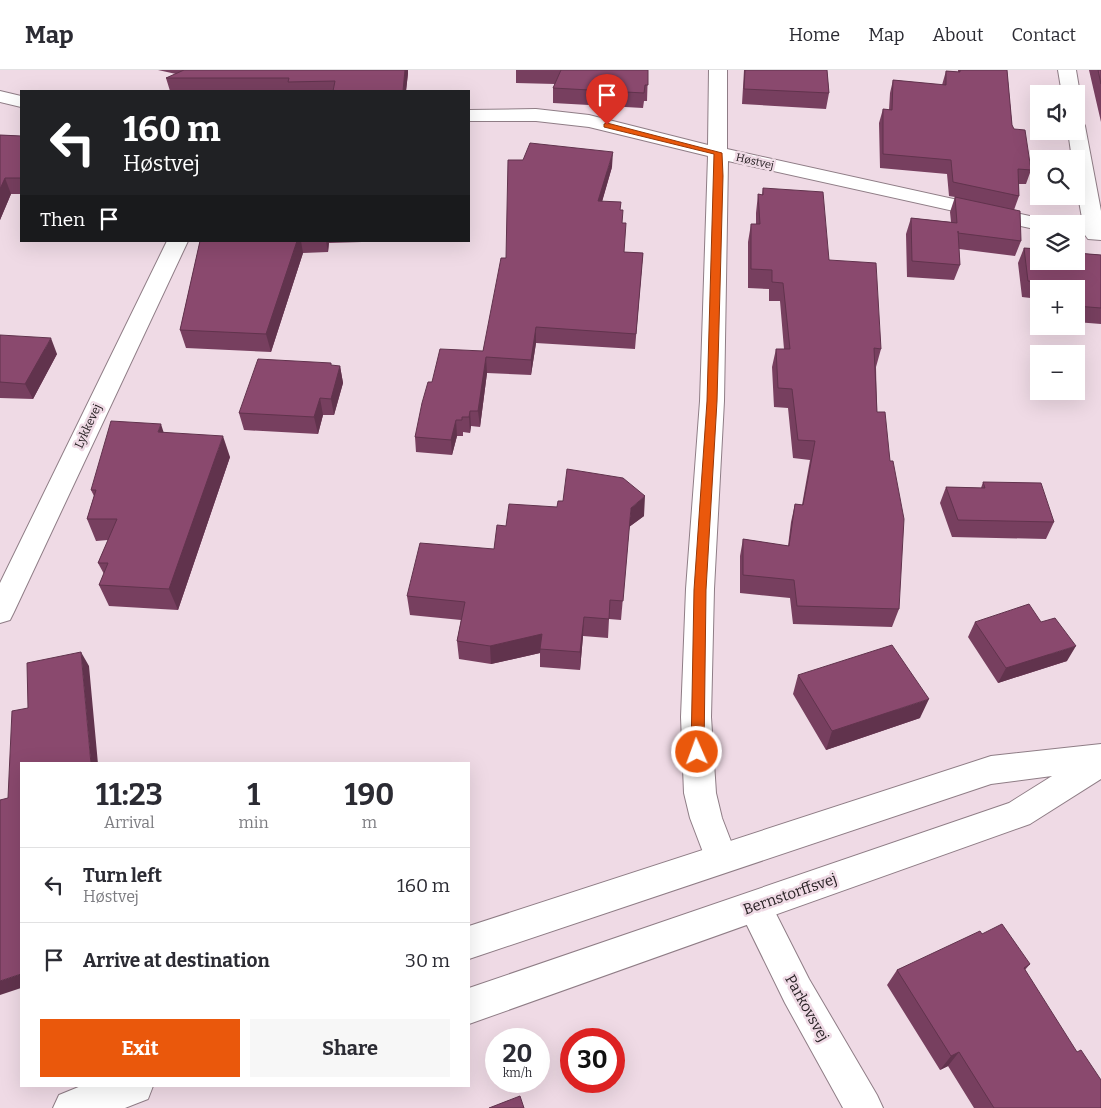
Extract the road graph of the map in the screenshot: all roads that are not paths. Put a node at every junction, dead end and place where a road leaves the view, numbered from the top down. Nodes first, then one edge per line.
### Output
1 (718, 70) edge
2 (1066, 70) edge
3 (1069, 85) edge
4 (0, 96) edge
5 (20, 102) edge
6 (470, 116) edge
7 (1078, 140) edge
8 (718, 153) junction
9 (1030, 222) edge
10 (1091, 234) edge
11 (178, 242) edge
12 (0, 612) edge
13 (1101, 758) edge
14 (1101, 762) edge
15 (721, 857) junction
16 (755, 906) junction
17 (470, 942) edge
18 (470, 1006) edge
19 (132, 1087) edge
20 (72, 1108) edge
21 (864, 1108) edge

1 - 8 street
2 - 3 street
4 - 5 street
6 - 8 street, Høstvej
7 - 10 street
8 - 9 street, Høstvej
8 - 15 street
11 - 12 street, Lykkevej
13 - 15 street
14 - 16 street, Bernstorffsvej
15 - 17 street
16 - 18 street, Bernstorffsvej
16 - 21 street, Parkovsvej
19 - 20 street

